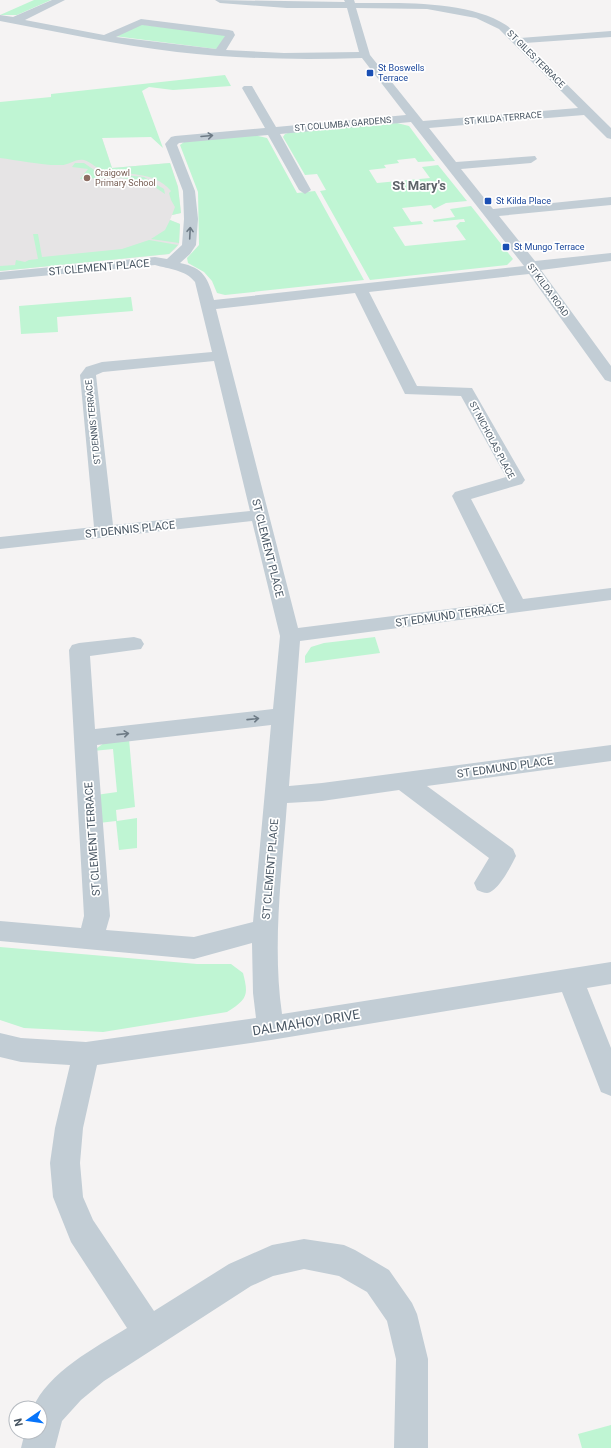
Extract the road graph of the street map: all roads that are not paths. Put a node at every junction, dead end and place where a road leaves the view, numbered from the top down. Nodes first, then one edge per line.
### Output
1 (60, 0) edge
2 (220, 0) edge
3 (349, 3) edge
4 (0, 18) edge
5 (14, 21) junction
6 (611, 34) edge
7 (105, 38) junction
8 (517, 41) junction
9 (219, 52) junction
10 (365, 55) junction
11 (236, 95) dead end
12 (587, 111) junction
13 (417, 121) junction
14 (611, 121) edge
15 (598, 122) junction
16 (272, 130) junction
17 (611, 135) edge
18 (531, 159) dead end
19 (453, 166) junction
20 (305, 190) dead end
21 (611, 201) edge
22 (490, 213) junction
23 (611, 257) edge
24 (170, 264) junction
25 (533, 267) junction
26 (0, 276) edge
27 (360, 288) junction
28 (208, 304) junction
29 (220, 356) junction
30 (611, 377) edge
31 (260, 515) junction
32 (104, 532) junction
33 (0, 543) edge
34 (611, 594) edge
35 (516, 606) junction
36 (290, 636) junction
37 (134, 644) dead end
38 (283, 716) junction
39 (85, 738) junction
40 (610, 754) edge
41 (403, 781) junction
42 (276, 795) junction
43 (486, 883) dead end
44 (265, 929) junction
45 (0, 931) edge
46 (90, 939) junction
47 (611, 973) edge
48 (571, 980) junction
49 (271, 1028) junction
50 (0, 1045) edge
51 (86, 1054) junction
52 (611, 1083) edge
53 (148, 1332) junction
54 (38, 1448) edge
55 (411, 1448) edge

1 - 5 street
2 - 3 street, ST GILES TERRACE
3 - 8 street, ST GILES TERRACE
3 - 10 street, ST KILDA ROAD
4 - 5 street
5 - 7 street
6 - 8 street
7 - 9 street
7 - 9 street
8 - 12 street, ST GILES TERRACE
9 - 10 street
10 - 13 street, ST KILDA ROAD
11 - 16 street
12 - 13 street, ST KILDA TERRACE
12 - 15 street, ST GILES TERRACE
13 - 16 street, ST COLUMBA GARDENS
13 - 19 street, ST KILDA ROAD
14 - 15 street
15 - 17 street, ST GILES TERRACE
16 - 20 street
24 -> 16 street, ST COLUMBA GARDENS
18 - 19 street
19 - 22 street, ST KILDA ROAD
21 - 22 street
22 - 25 street, ST KILDA ROAD
23 - 25 street
24 - 26 street, ST CLEMENT PLACE
24 - 28 street, ST CLEMENT PLACE
25 - 27 street
25 - 30 street, ST KILDA ROAD
27 - 28 street
27 - 35 street, ST NICHOLAS PLACE
28 - 29 street, ST CLEMENT PLACE
29 - 31 street, ST CLEMENT PLACE
29 - 32 street, ST DENNIS TERRACE
31 - 32 street, ST DENNIS PLACE
31 - 36 street, ST CLEMENT PLACE
32 - 33 street, ST DENNIS PLACE
34 - 35 street, ST EDMUND TERRACE
35 - 36 street, ST EDMUND TERRACE
36 - 38 street, ST CLEMENT PLACE
37 - 39 street, ST CLEMENT TERRACE
39 -> 38 street
38 - 42 street, ST CLEMENT PLACE
39 - 46 street, ST CLEMENT TERRACE
40 - 41 street, ST EDMUND PLACE
41 - 42 street, ST EDMUND PLACE
41 - 43 street
42 - 44 street, ST CLEMENT PLACE
44 - 46 street
44 - 49 street, ST CLEMENT PLACE
45 - 46 street
47 - 48 street, DALMAHOY DRIVE
48 - 49 street, DALMAHOY DRIVE
48 - 52 street
49 - 51 street, DALMAHOY DRIVE
50 - 51 street, DALMAHOY DRIVE
51 - 53 street
53 - 54 street
53 - 55 street

